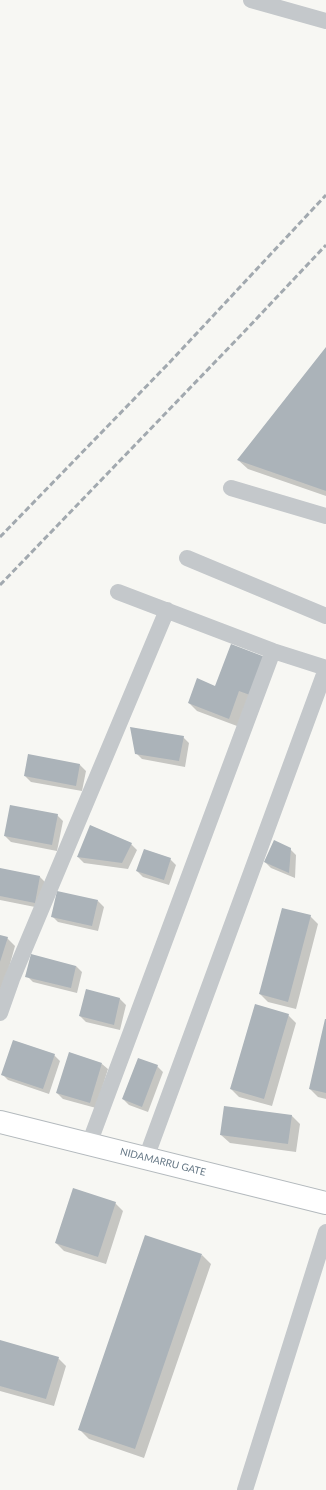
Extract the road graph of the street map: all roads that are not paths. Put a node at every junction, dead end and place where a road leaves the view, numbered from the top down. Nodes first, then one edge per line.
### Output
1 (251, 0) edge
2 (326, 22) edge
3 (231, 488) dead end
4 (326, 516) edge
5 (188, 558) dead end
6 (118, 592) dead end
7 (167, 610) junction
8 (326, 616) edge
9 (273, 650) junction
10 (326, 669) edge
11 (0, 1013) edge
12 (0, 1122) edge
13 (89, 1144) junction
14 (146, 1158) junction
15 (326, 1203) edge
16 (326, 1232) edge
17 (246, 1490) edge

1 - 2 street
3 - 4 street
5 - 8 street
6 - 7 street
7 - 9 street
7 - 11 street
9 - 10 street
9 - 13 street
10 - 14 street
12 - 13 main road, NIDAMARRU GATE
13 - 14 main road, NIDAMARRU GATE
14 - 15 main road, NIDAMARRU GATE
16 - 17 street

